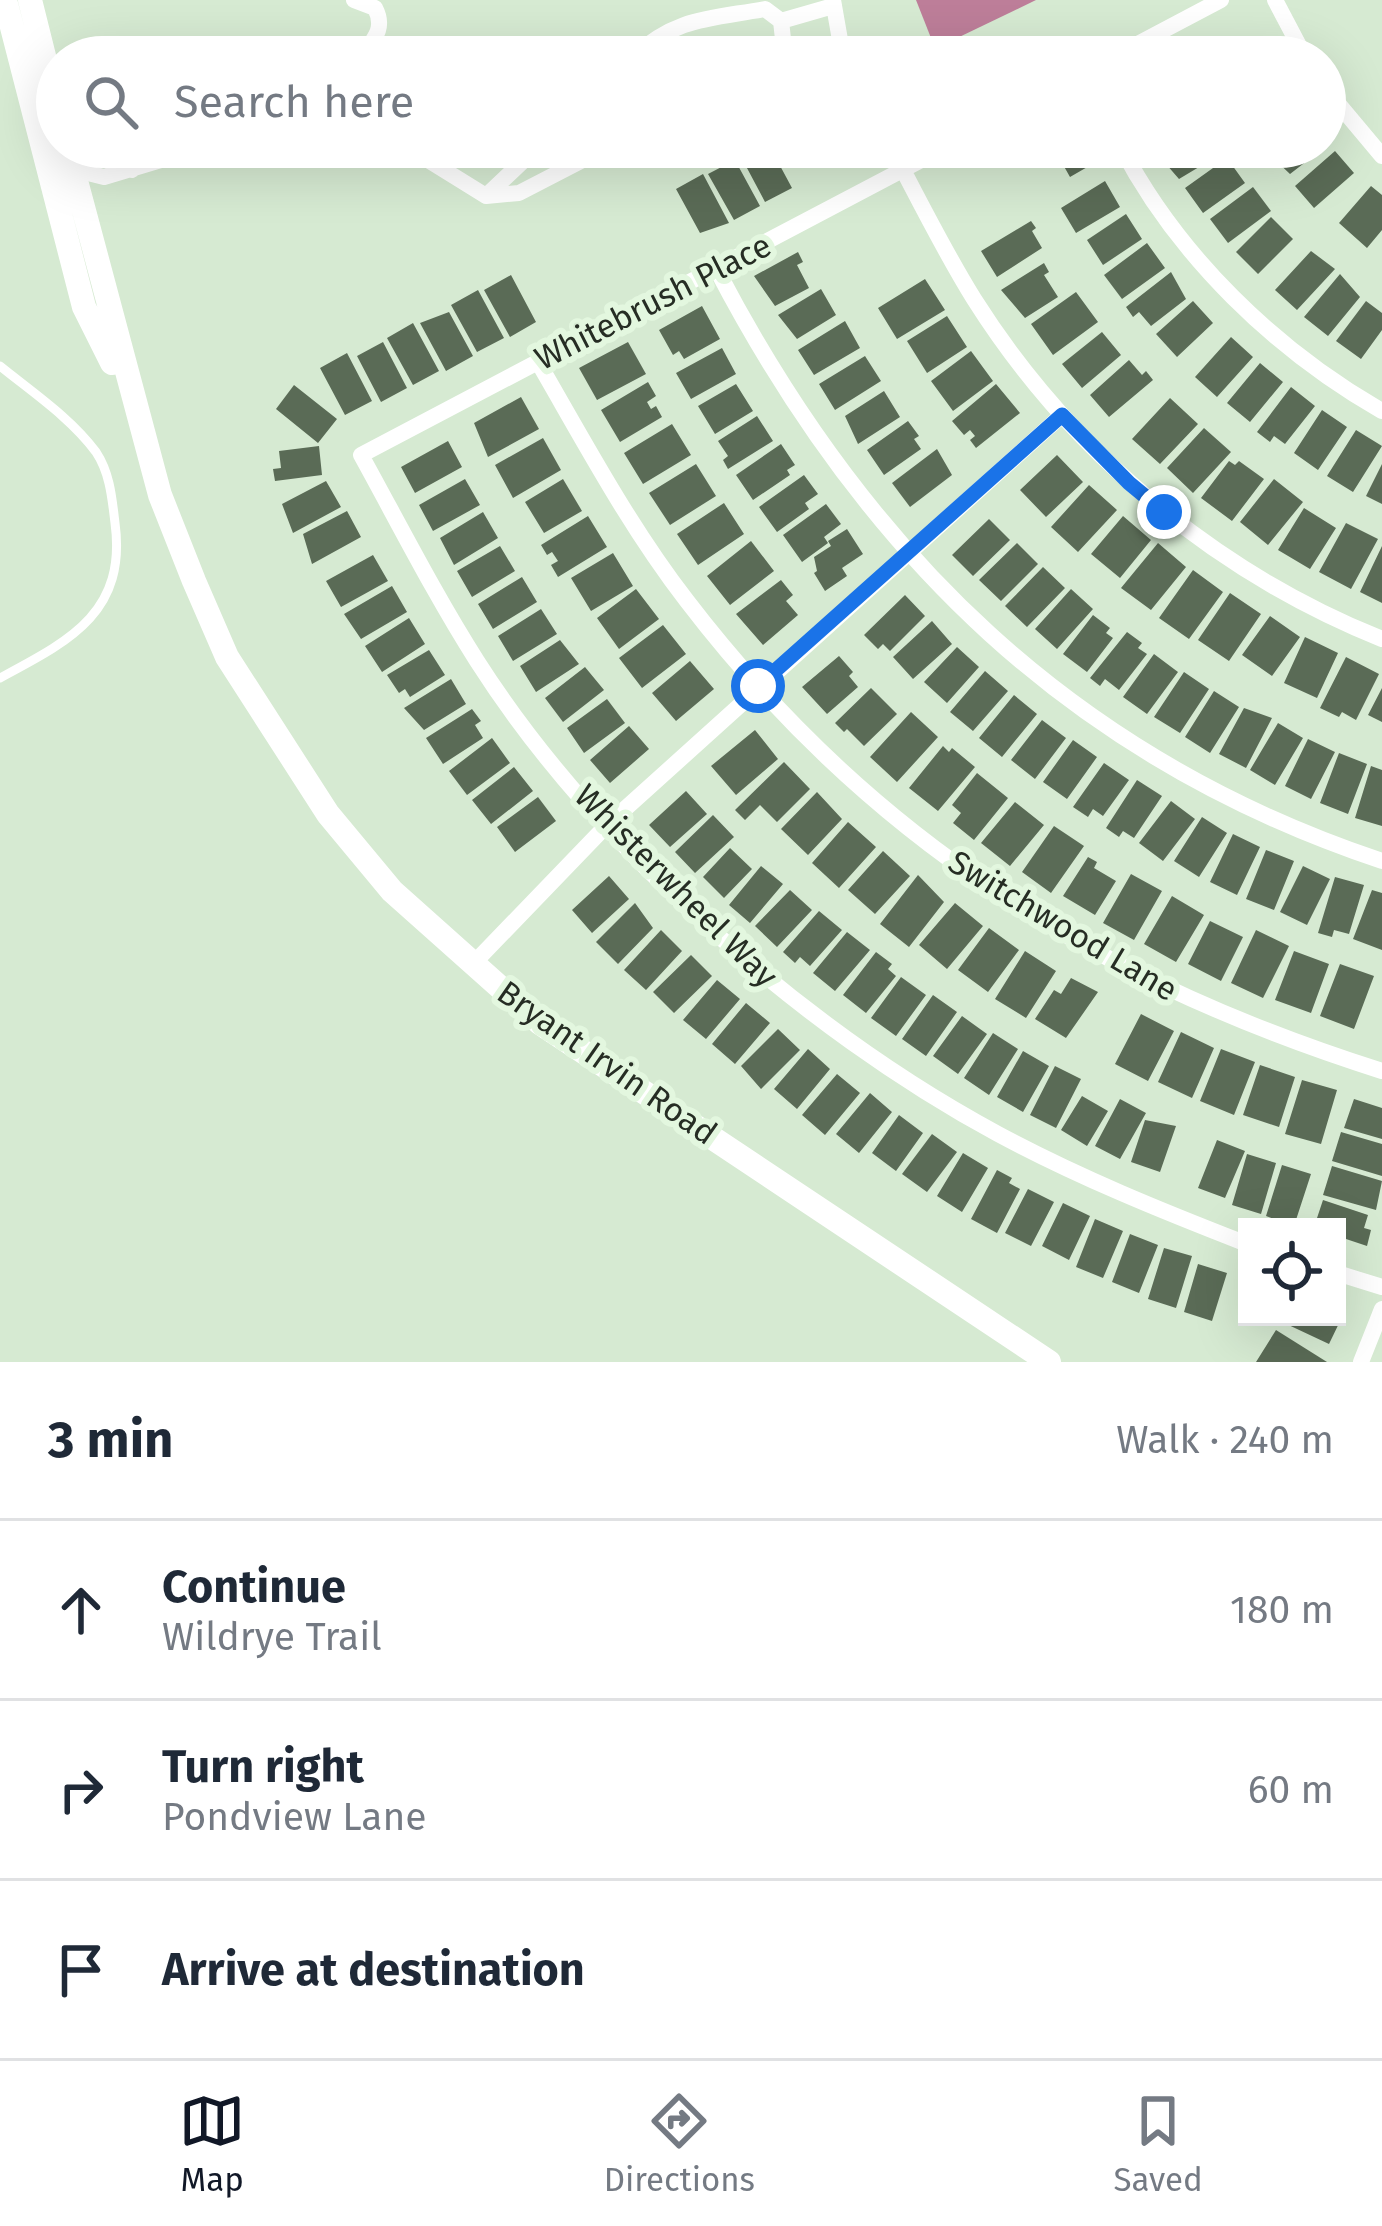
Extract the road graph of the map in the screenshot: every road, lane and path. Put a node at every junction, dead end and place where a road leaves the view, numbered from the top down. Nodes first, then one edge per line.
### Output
1 (5, 0) edge
2 (30, 0) edge
3 (354, 0) edge
4 (1221, 0) edge
5 (1275, 0) edge
6 (833, 3) edge
7 (378, 4) edge
8 (781, 21) junction
9 (39, 36) edge
10 (376, 36) edge
11 (656, 36) edge
12 (783, 36) edge
13 (839, 36) edge
14 (1153, 36) edge
15 (1294, 36) edge
16 (36, 87) edge
17 (1346, 113) edge
18 (1382, 156) edge
19 (64, 168) edge
20 (78, 168) edge
21 (138, 168) edge
22 (441, 168) edge
23 (516, 168) edge
24 (567, 168) edge
25 (907, 168) edge
26 (1134, 168) edge
27 (132, 170) joint
28 (903, 170) junction
29 (486, 196) junction
30 (717, 270) junction
31 (538, 362) junction
32 (0, 365) edge
33 (1382, 411) edge
34 (1062, 415) junction
35 (361, 455) joint
36 (908, 555) junction
37 (1382, 639) edge
38 (0, 678) edge
39 (758, 686) junction
40 (606, 826) junction
41 (1382, 861) edge
42 (472, 964) junction
43 (1382, 1071) edge
44 (1238, 1240) edge
45 (1346, 1276) edge
46 (1382, 1287) edge
47 (1382, 1309) edge
48 (1049, 1362) edge
49 (1361, 1362) edge

1 - 16 street, Bryant Irvin Road
2 - 9 street
3 - 7 street
4 - 14 street
5 - 15 street
6 - 8 street
6 - 13 street
7 - 10 street
8 - 11 street
8 - 12 street
17 - 18 street
19 - 42 street, Bryant Irvin Road
20 - 27 street
21 - 27 street
22 - 29 street
23 - 29 street
24 - 29 street
25 - 28 street, Whitebrush Place
26 - 33 street
28 - 30 street, Whitebrush Place
28 - 34 street
30 - 31 street, Whitebrush Place
30 - 36 street
31 - 35 street, Whitebrush Place
31 - 39 street, Switchwood Lane
32 - 38 lane
34 - 36 street
34 - 37 street
35 - 40 street, Whisterwheel Way
36 - 39 street
36 - 41 street
39 - 40 street
39 - 43 street, Switchwood Lane
40 - 42 street
40 - 44 street, Whisterwheel Way
42 - 48 street, Bryant Irvin Road
45 - 46 street
47 - 49 street

